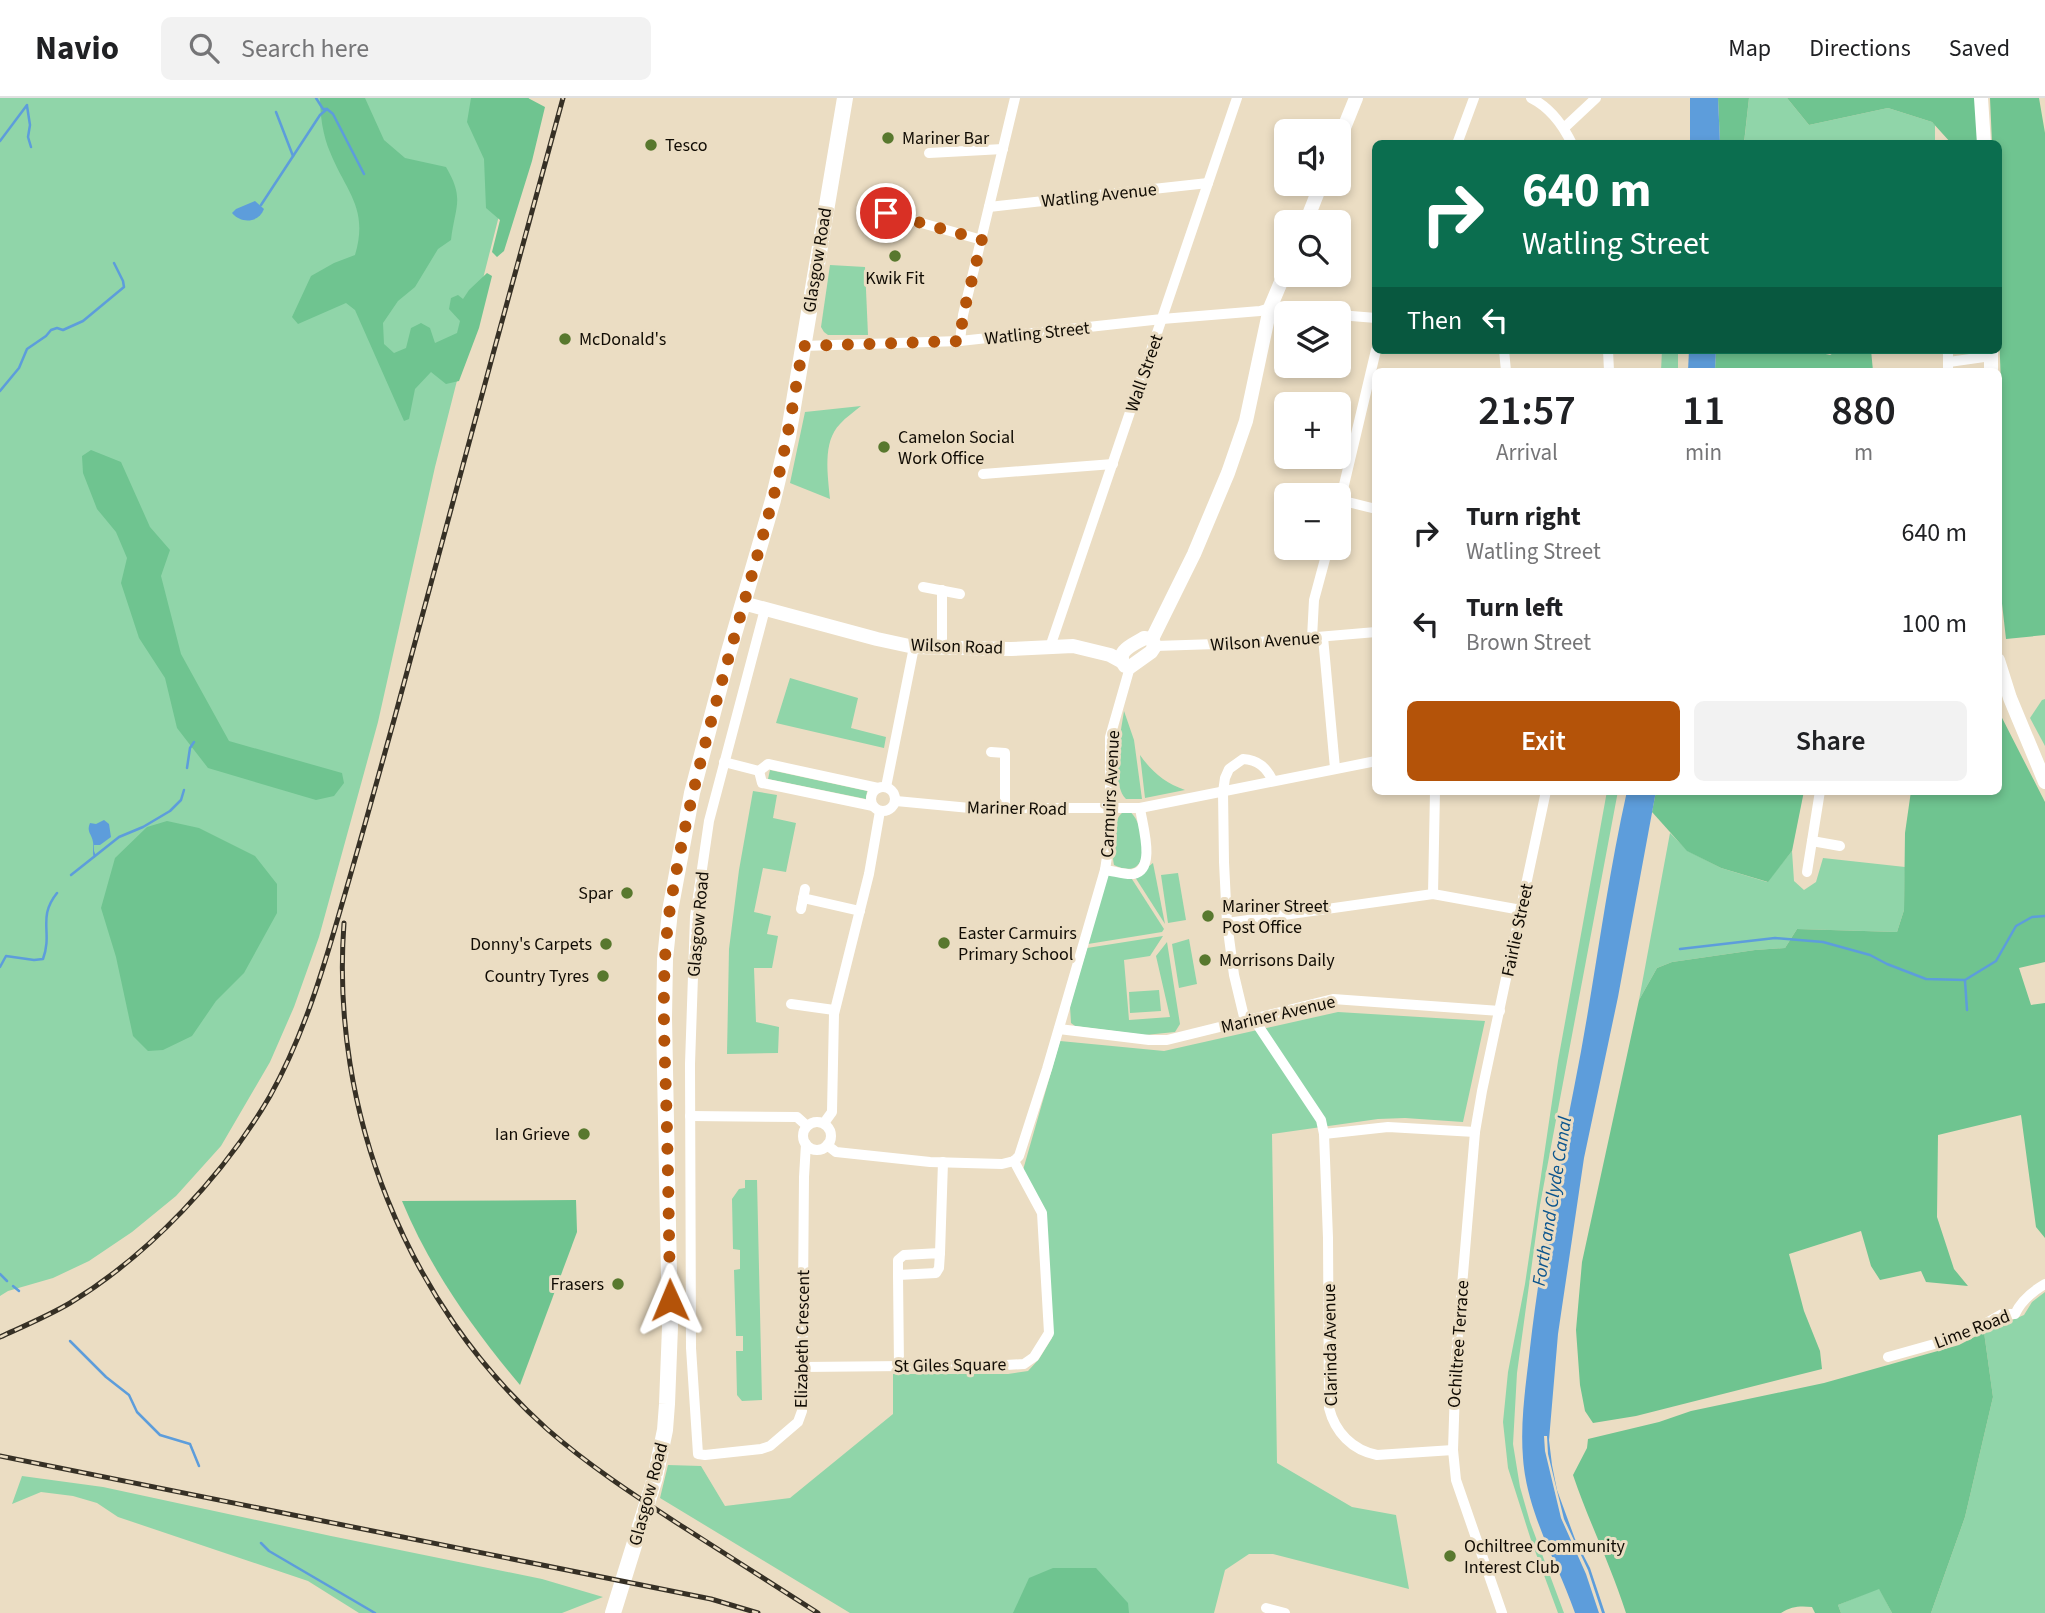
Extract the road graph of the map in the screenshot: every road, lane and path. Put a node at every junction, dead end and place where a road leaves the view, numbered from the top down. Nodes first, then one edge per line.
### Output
1 (845, 98) edge
2 (1015, 98) edge
3 (1237, 98) edge
4 (1356, 98) edge
5 (1474, 98) edge
6 (1531, 98) edge
7 (1596, 98) edge
8 (1981, 98) edge
9 (1348, 119) edge
10 (1564, 128) junction
11 (1458, 140) edge
12 (1570, 140) edge
13 (1984, 140) edge
14 (1003, 149) junction
15 (929, 153) dead end
16 (1208, 183) junction
17 (989, 208) junction
18 (886, 213) dead end
19 (982, 240) junction
20 (1279, 287) edge
21 (1270, 307) junction
22 (1274, 308) edge
23 (1351, 317) edge
24 (1372, 318) edge
25 (1162, 319) junction
26 (960, 341) junction
27 (803, 346) junction
28 (1991, 359) edge
29 (1948, 361) edge
30 (1372, 387) edge
31 (1370, 406) edge
32 (1112, 464) junction
33 (983, 474) dead end
34 (1346, 483) edge
35 (1351, 505) edge
36 (1372, 508) edge
37 (1325, 560) edge
38 (923, 587) dead end
39 (942, 590) junction
40 (960, 594) dead end
41 (743, 603) junction
42 (765, 609) junction
43 (1372, 632) edge
44 (1317, 638) junction
45 (1154, 642) junction
46 (914, 647) junction
47 (1050, 647) junction
48 (942, 648) junction
49 (1125, 660) junction
50 (2002, 673) edge
51 (991, 752) dead end
52 (724, 762) junction
53 (1372, 762) edge
54 (1335, 768) junction
55 (759, 771) junction
56 (1273, 781) junction
57 (2045, 782) edge
58 (882, 788) junction
59 (1223, 792) junction
60 (1435, 795) edge
61 (1545, 795) edge
62 (1819, 795) edge
63 (895, 801) junction
64 (1110, 808) junction
65 (1140, 808) junction
66 (876, 809) junction
67 (1005, 809) junction
68 (1812, 841) junction
69 (1840, 846) dead end
70 (1105, 870) junction
71 (1807, 872) dead end
72 (1433, 894) junction
73 (803, 899) dead end
74 (1521, 910) junction
75 (860, 911) junction
76 (1227, 923) junction
77 (791, 1005) dead end
78 (834, 1010) junction
79 (1500, 1011) junction
80 (1249, 1019) junction
81 (1059, 1029) junction
82 (1486, 1068) joint
83 (690, 1116) junction
84 (824, 1123) junction
85 (807, 1126) junction
86 (1475, 1132) junction
87 (1324, 1134) junction
88 (806, 1144) junction
89 (827, 1145) junction
90 (1014, 1161) junction
91 (943, 1162) junction
92 (669, 1247) junction
93 (690, 1247) junction
94 (940, 1253) junction
95 (898, 1275) junction
96 (2045, 1284) edge
97 (1888, 1357) dead end
98 (899, 1366) junction
99 (803, 1367) junction
100 (1453, 1450) junction
101 (698, 1454) joint
102 (1267, 1606) edge
103 (613, 1613) edge
104 (1285, 1613) edge
105 (1502, 1613) edge

1 - 27 main road, Glasgow Road
2 - 14 street
3 - 16 street, Wall Street
4 - 9 street
5 - 11 street
6 - 10 street
7 - 10 street
8 - 13 street
10 - 12 street
14 - 15 street
14 - 17 street
16 - 17 street, Watling Avenue
16 - 25 street, Wall Street
17 - 19 street
18 - 19 street
19 - 26 street
20 - 21 street
21 - 22 street, Watling Street
21 - 25 street, Watling Street
21 - 45 street
23 - 24 street
25 - 26 street, Watling Street
25 - 32 street, Wall Street
26 - 27 street, Watling Street
27 - 41 main road, Glasgow Road
28 - 29 street
30 - 31 street
31 - 34 street
32 - 33 street
32 - 47 street, Wall Street
35 - 36 street
37 - 44 street
38 - 39 street
39 - 40 street
39 - 48 street
41 - 42 street, Wilson Road
41 - 92 main road, Glasgow Road
42 - 46 street, Wilson Road
42 - 52 street, Glasgow Road
43 - 44 street, Wilson Avenue
44 - 45 street, Wilson Avenue
44 - 54 street
45 - 49 street
46 - 48 street, Wilson Road
46 - 58 street
47 - 48 street, Wilson Road
47 - 49 street, Wilson Road
49 - 64 street, Carmuirs Avenue
50 - 57 street
51 - 67 street
52 - 55 street
52 - 83 street, Glasgow Road
53 - 54 street, Mariner Road
54 - 56 street, Mariner Road
55 - 58 street
55 - 66 street
56 - 59 street, Mariner Road
56 - 59 street
58 - 63 street
58 - 66 street
59 - 65 street, Mariner Road
59 - 76 street
60 - 72 street
61 - 74 street, Fairlie Street
62 - 68 street
63 - 66 street
63 - 67 street, Mariner Road
64 - 65 street, Mariner Road
64 - 67 street, Mariner Road
64 - 70 street, Carmuirs Avenue
65 - 70 street
66 - 75 street
68 - 69 street
68 - 71 street
70 - 81 street, Carmuirs Avenue
72 - 74 street
72 - 76 street
73 - 75 street
74 - 79 street, Fairlie Street
75 - 78 street
76 - 80 street
77 - 78 street
78 - 84 street
79 - 80 street, Mariner Avenue
79 - 82 street, Fairlie Street
80 - 81 street, Mariner Avenue
80 - 87 street
81 - 90 street, Carmuirs Avenue
82 - 86 street, Ochiltree Terrace
83 - 85 street
83 - 93 street, Glasgow Road
84 - 85 street
84 - 89 street
85 - 88 street
86 - 87 street
86 - 100 street, Ochiltree Terrace
87 - 100 street, Clarinda Avenue
88 - 89 street
88 - 99 street, Elizabeth Crescent
89 - 91 street
90 - 91 street
90 - 98 street, St Giles Square
91 - 94 street
92 - 93 street
92 - 103 main road, Glasgow Road
93 - 101 street, Glasgow Road
94 - 95 street
94 - 95 street
95 - 98 street
96 - 97 street, Lime Road
98 - 99 street, St Giles Square
99 - 101 street, Elizabeth Crescent
100 - 105 street, Ochiltree Terrace
102 - 104 street

